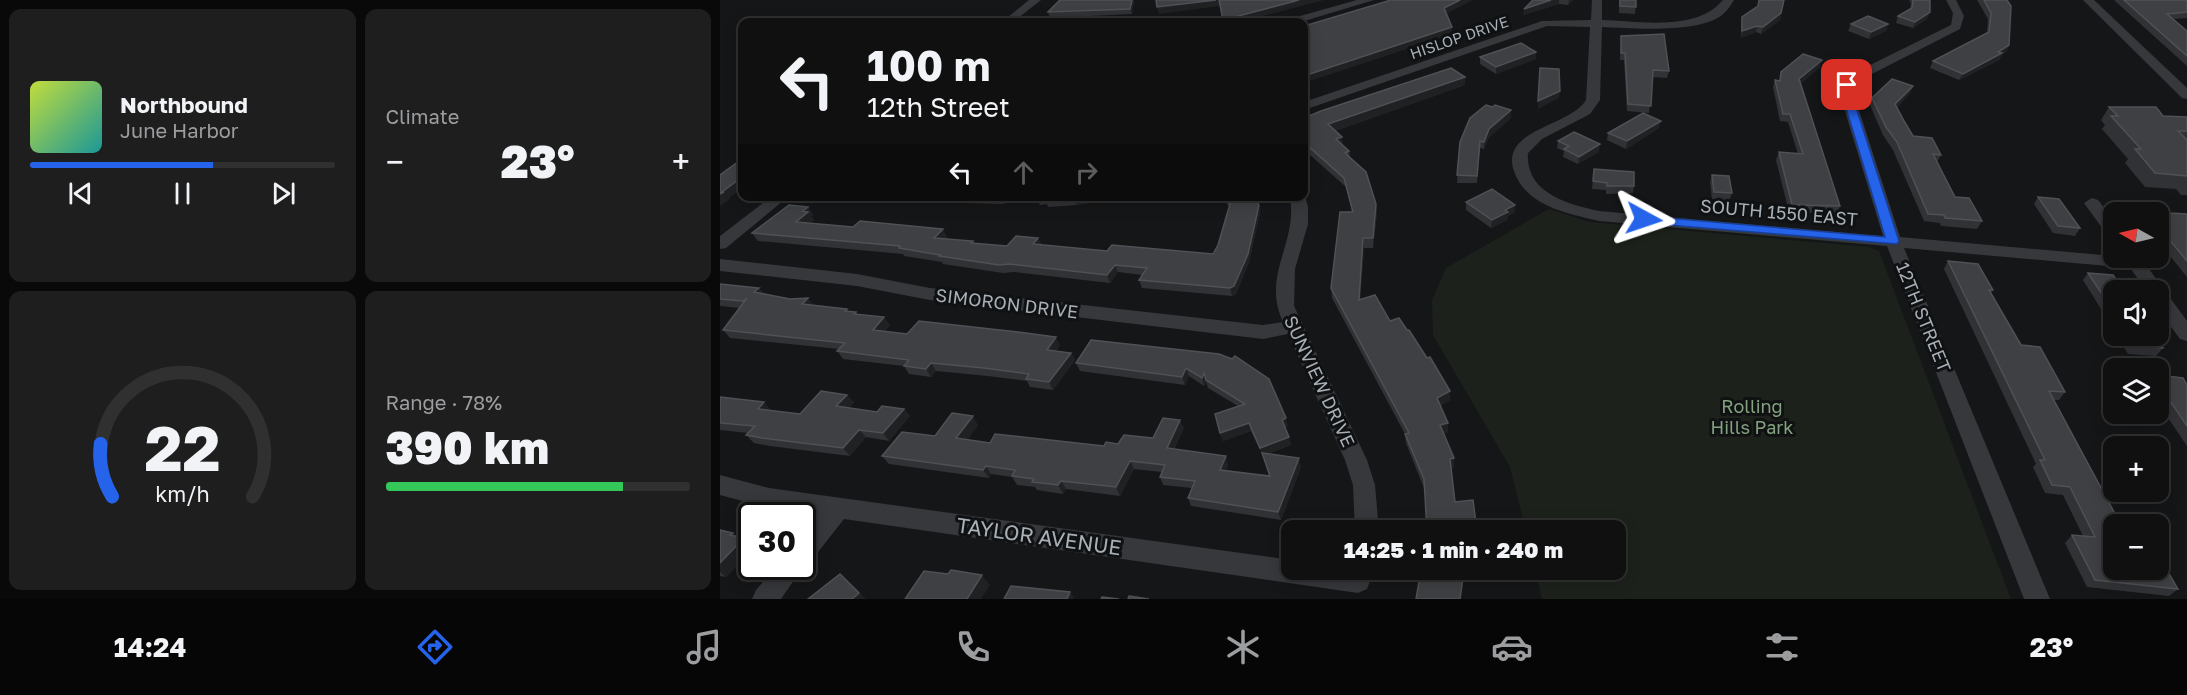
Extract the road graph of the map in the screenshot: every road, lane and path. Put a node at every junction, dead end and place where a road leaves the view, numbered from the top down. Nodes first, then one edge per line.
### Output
1 (1036, 0) edge
2 (1369, 0) edge
3 (1597, 0) edge
4 (1729, 0) edge
5 (1951, 0) edge
6 (2088, 0) edge
7 (1012, 18) edge
8 (1304, 18) edge
9 (1596, 23) junction
10 (2187, 95) edge
11 (1308, 105) edge
12 (776, 201) edge
13 (1299, 201) edge
14 (2092, 203) dead end
15 (2103, 218) edge
16 (1893, 241) junction
17 (720, 244) edge
18 (2103, 258) edge
19 (720, 265) edge
20 (2169, 310) edge
21 (1295, 326) junction
22 (2187, 334) edge
23 (720, 485) edge
24 (839, 507) junction
25 (1366, 520) edge
26 (816, 536) edge
27 (780, 580) edge
28 (1358, 584) edge
29 (765, 599) edge
30 (2037, 599) edge

1 - 7 street
2 - 8 street
3 - 9 street
4 - 9 street, HISLOP DRIVE
5 - 16 street, 12TH STREET
6 - 10 street
9 - 11 street, HISLOP DRIVE
9 - 16 street, SOUTH 1550 EAST
12 - 17 street
13 - 21 street, SUNVIEW DRIVE
14 - 15 street
16 - 18 street, SOUTH 1550 EAST
16 - 30 street, 12TH STREET
19 - 21 street, SIMORON DRIVE
20 - 22 street
21 - 25 street, SUNVIEW DRIVE
23 - 24 street, TAYLOR AVENUE
24 - 26 street
24 - 28 street, TAYLOR AVENUE
27 - 29 street

